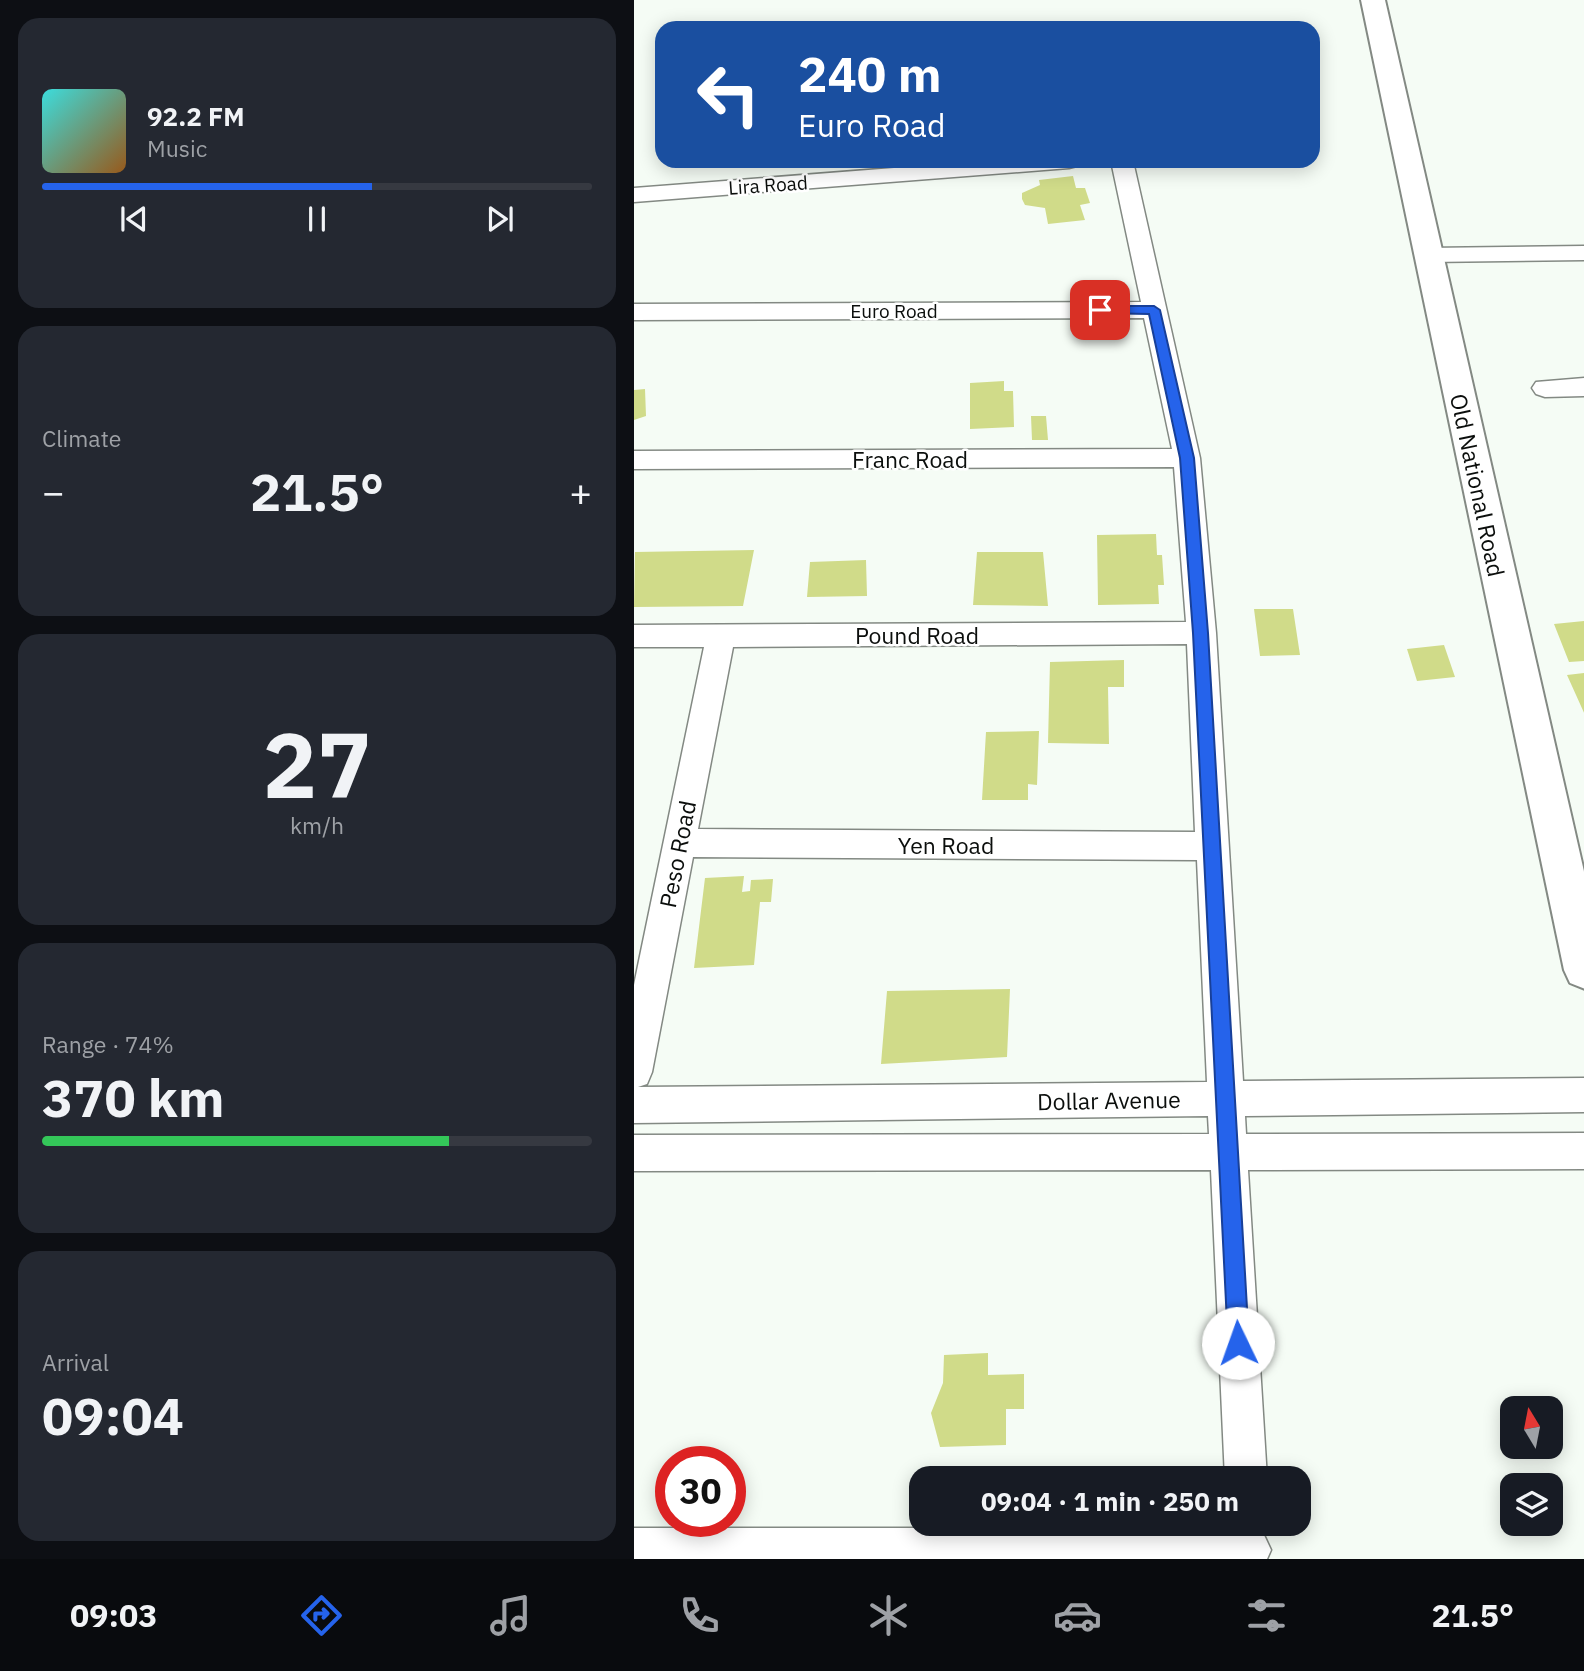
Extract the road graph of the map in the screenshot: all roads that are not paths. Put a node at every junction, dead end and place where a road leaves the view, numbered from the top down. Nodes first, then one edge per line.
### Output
1 (1373, 0) edge
2 (979, 168) edge
3 (1124, 168) edge
4 (634, 195) edge
5 (1584, 253) edge
6 (1428, 255) junction
7 (1154, 310) junction
8 (634, 312) edge
9 (1584, 387) edge
10 (1545, 388) dead end
11 (1187, 458) junction
12 (634, 460) edge
13 (1201, 633) junction
14 (721, 635) junction
15 (634, 636) edge
16 (680, 843) junction
17 (1212, 846) junction
18 (1584, 970) edge
19 (634, 1072) edge
20 (1584, 1095) edge
21 (1225, 1099) junction
22 (634, 1105) edge
23 (1584, 1151) edge
24 (1228, 1152) junction
25 (634, 1153) edge
26 (1245, 1466) edge
27 (1249, 1544) edge
28 (634, 1550) edge

1 - 6 main road, Old National Road
2 - 4 street, Lira Road
3 - 7 street
5 - 6 street
6 - 18 main road, Old National Road
7 - 8 street, Euro Road
7 - 11 street
9 - 10 street
11 - 12 street, Franc Road
11 - 13 street
13 - 14 street, Pound Road
13 - 17 street
14 - 15 street, Pound Road
14 - 16 street, Peso Road
16 - 17 street, Yen Road
16 - 19 street, Peso Road
17 - 21 street
20 - 21 street, Dollar Avenue
21 - 22 street, Dollar Avenue
21 - 24 street
23 - 24 street
24 - 25 street
24 - 26 street
27 - 28 street

